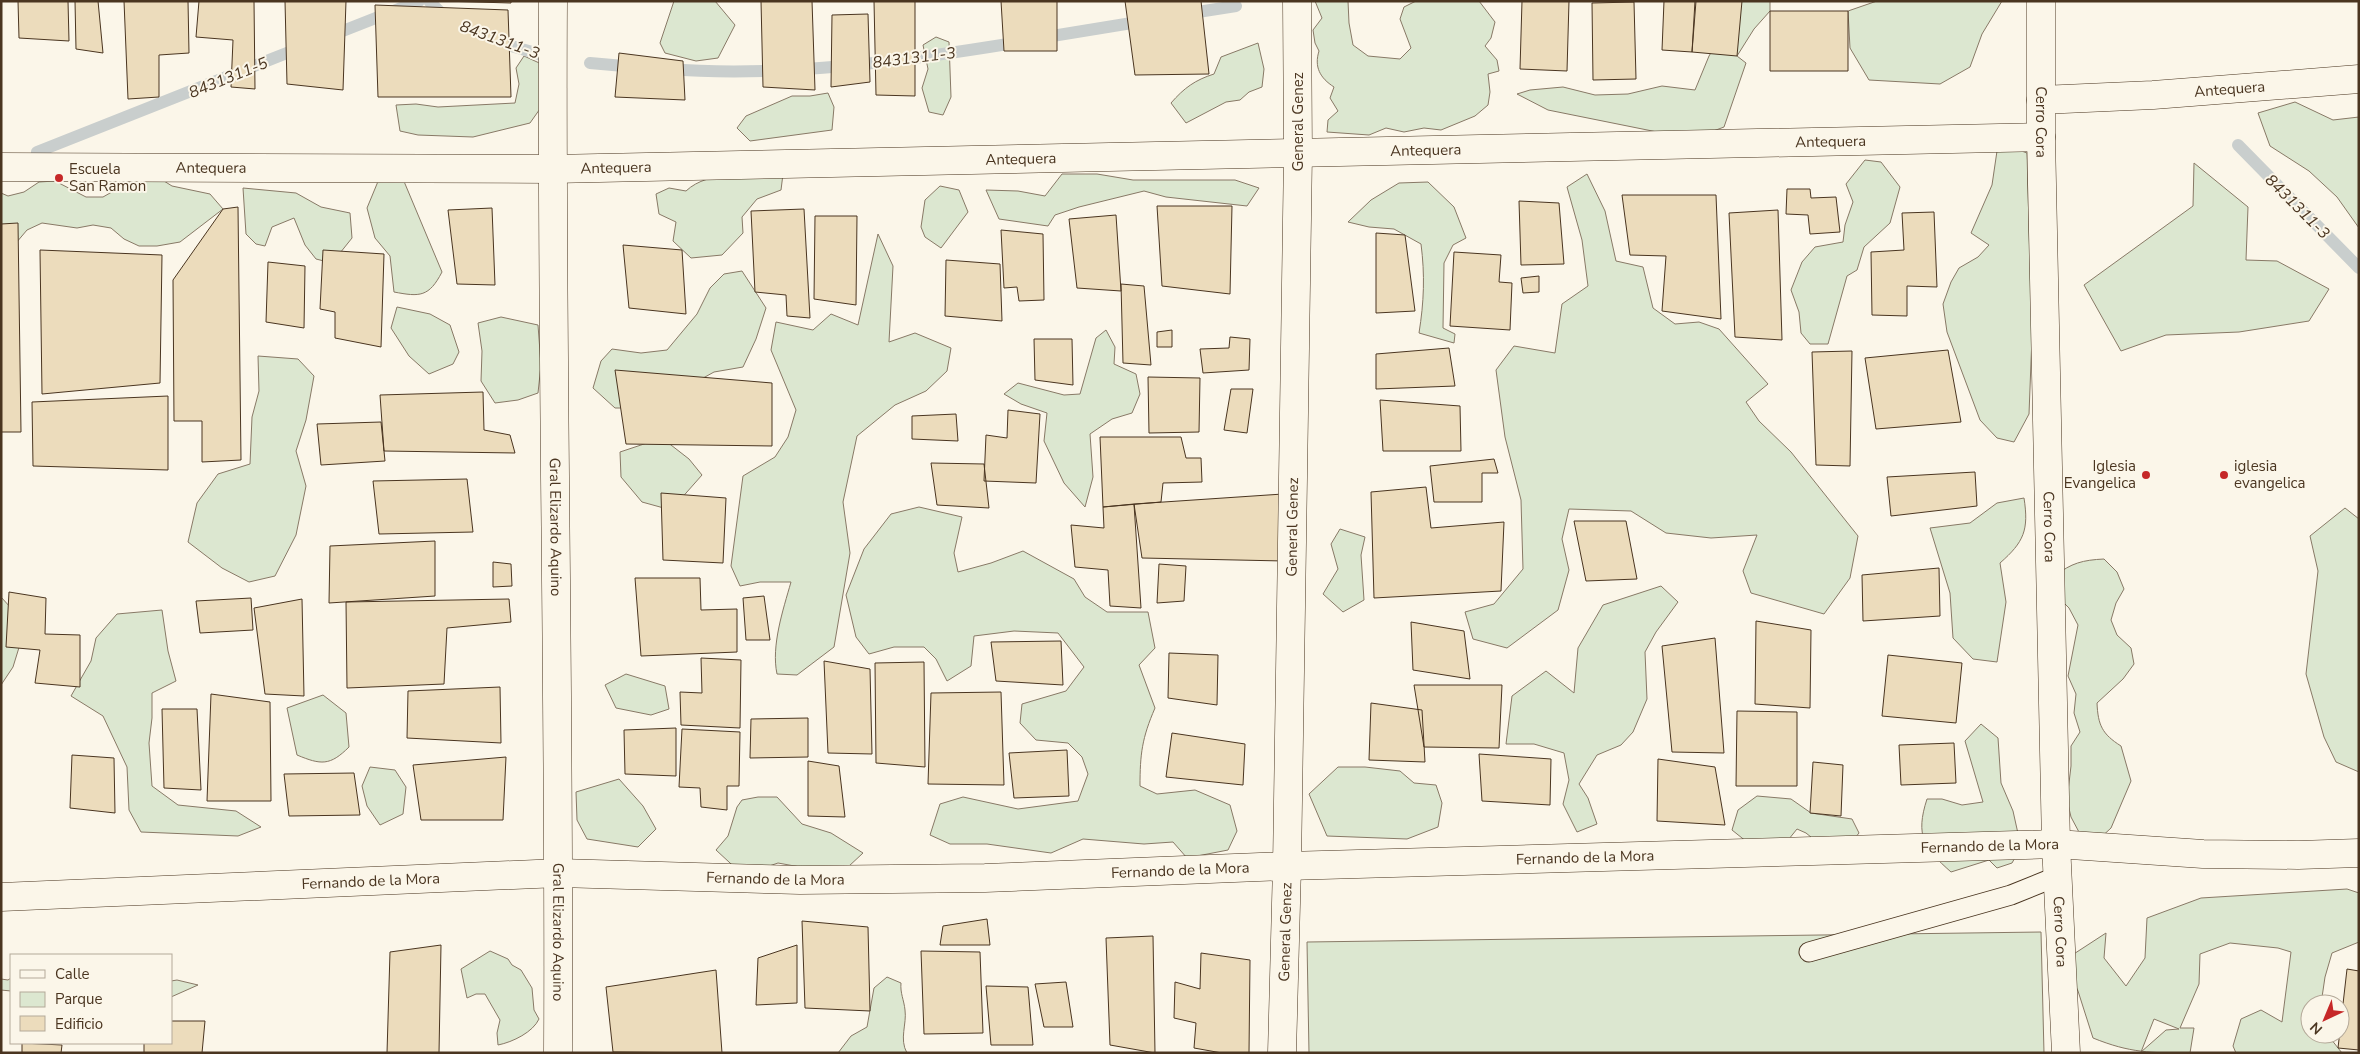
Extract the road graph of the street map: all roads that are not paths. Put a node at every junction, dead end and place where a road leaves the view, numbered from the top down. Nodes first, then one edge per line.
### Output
1 (553, 1) edge
2 (1296, 1) edge
3 (2041, 1) edge
4 (2359, 80) edge
5 (2041, 100) junction
6 (2041, 137) junction
7 (1298, 154) junction
8 (1, 167) edge
9 (552, 169) junction
10 (2056, 844) junction
11 (2359, 853) edge
12 (1287, 866) junction
13 (559, 872) junction
14 (2058, 876) junction
15 (1, 897) edge
16 (1810, 952) dead end
17 (558, 1053) edge
18 (1282, 1053) edge
19 (2066, 1053) edge

1 - 9 street, Gral Elizardo Aquino
2 - 7 street, General Genez
3 - 5 street, Cerro Cora
4 - 5 street, Antequera
5 - 6 street, Cerro Cora
6 - 7 street, Antequera
6 - 10 street, Cerro Cora
7 - 9 street, Antequera
7 - 12 street, General Genez
8 - 9 street, Antequera
9 - 13 street, Gral Elizardo Aquino
10 - 11 street, Fernando de la Mora
10 - 12 street, Fernando de la Mora
10 - 14 street, Cerro Cora
12 - 13 street, Fernando de la Mora
12 - 18 street, General Genez
13 - 15 street, Fernando de la Mora
13 - 17 street, Gral Elizardo Aquino
14 - 16 lane
14 - 19 street, Cerro Cora

